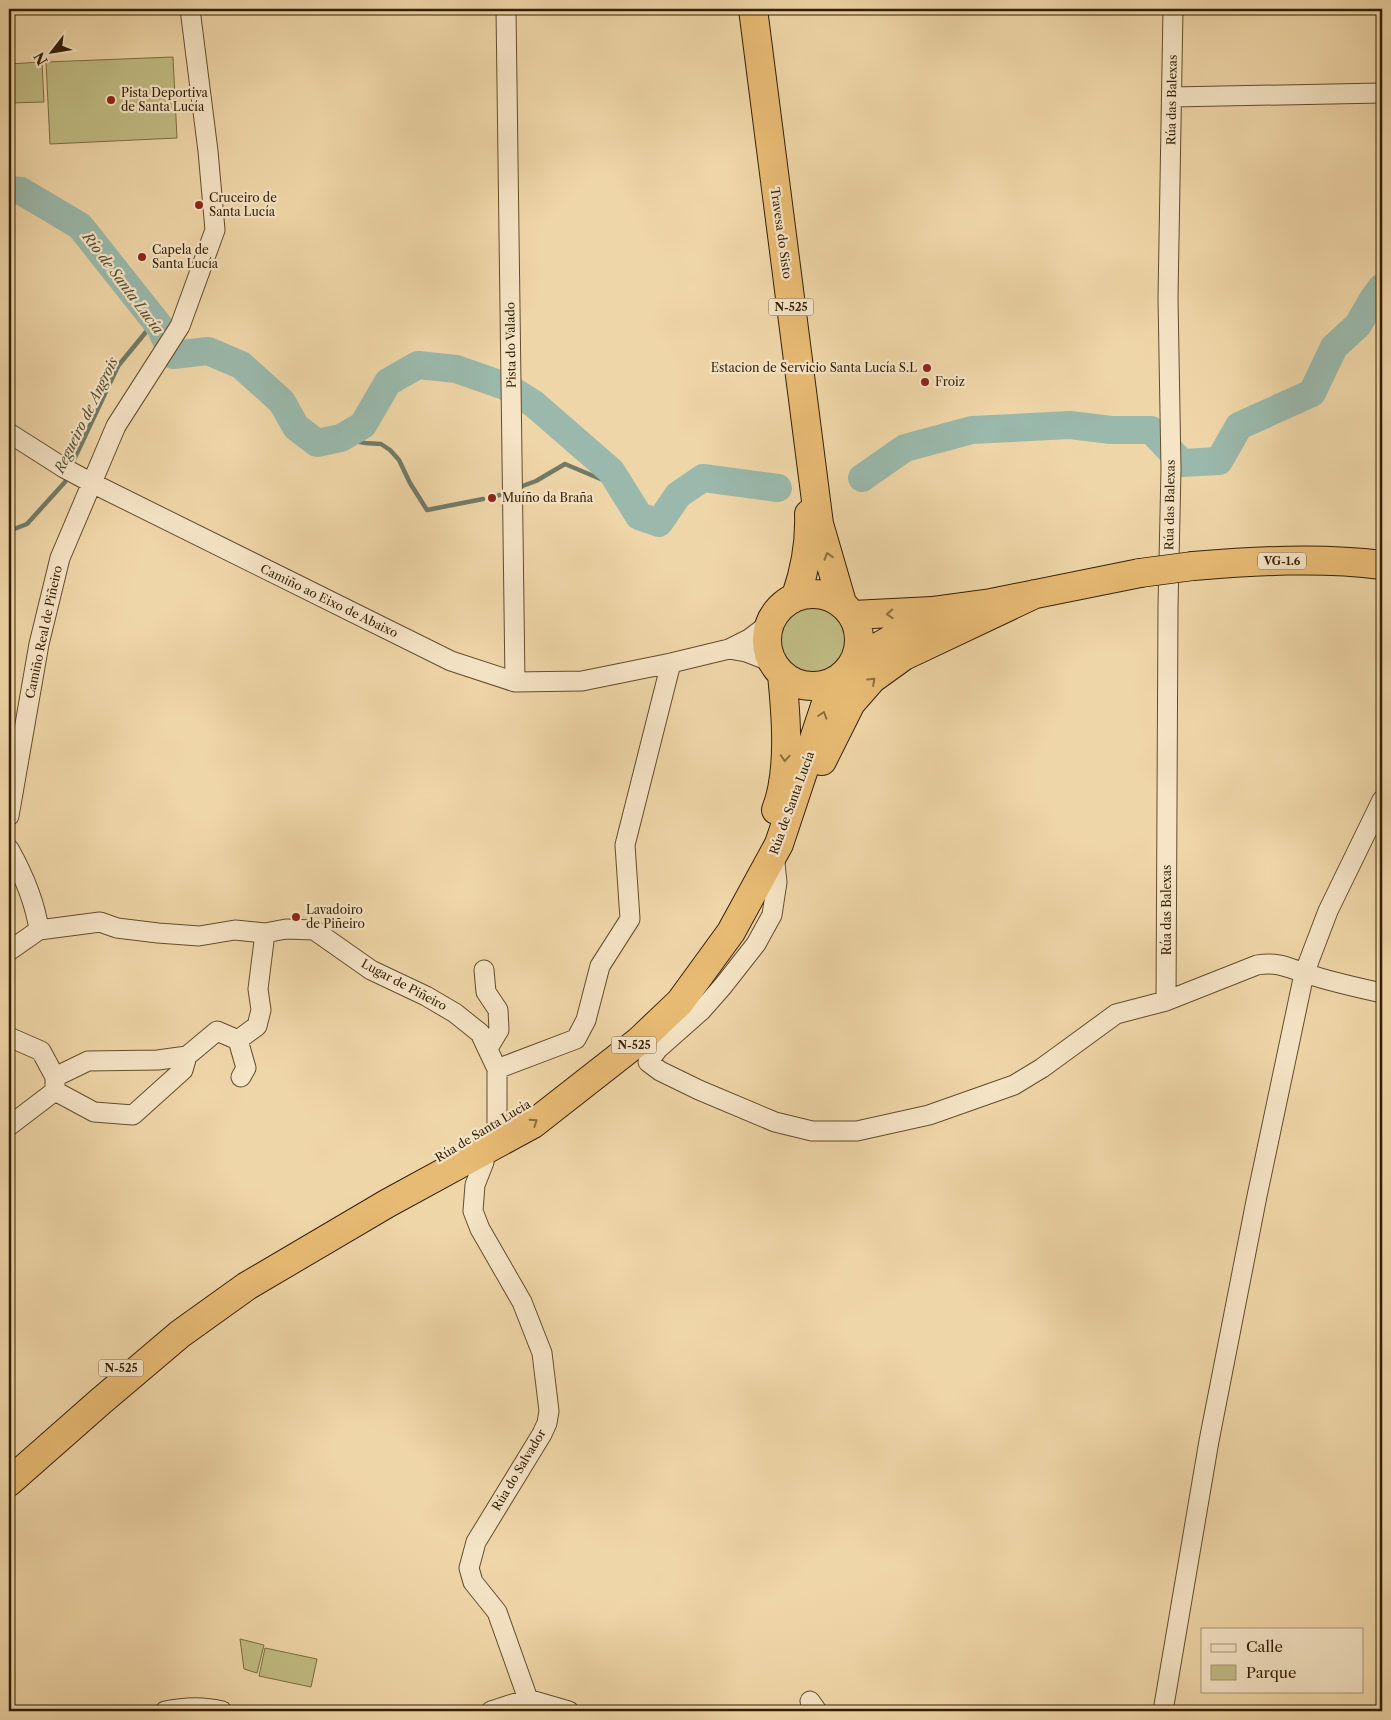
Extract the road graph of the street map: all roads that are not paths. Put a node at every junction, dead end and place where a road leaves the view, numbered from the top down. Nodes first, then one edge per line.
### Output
1 (190, 9) edge
2 (506, 9) edge
3 (739, 9) edge
4 (753, 9) edge
5 (1173, 9) edge
6 (1382, 93) edge
7 (1172, 98) junction
8 (9, 433) edge
9 (78, 475) junction
10 (1376, 564) edge
11 (1034, 594) junction
12 (796, 596) junction
13 (991, 603) junction
14 (848, 609) junction
15 (769, 624) junction
16 (730, 648) junction
17 (855, 660) junction
18 (670, 663) junction
19 (777, 668) junction
20 (515, 682) junction
21 (833, 682) junction
22 (1382, 800) edge
23 (782, 815) junction
24 (9, 816) edge
25 (9, 849) edge
26 (759, 893) junction
27 (39, 930) junction
28 (265, 933) junction
29 (756, 944) junction
30 (9, 951) edge
31 (484, 970) dead end
32 (1304, 974) junction
33 (1382, 994) edge
34 (1166, 1001) junction
35 (9, 1037) edge
36 (238, 1040) junction
37 (488, 1048) junction
38 (602, 1050) junction
39 (187, 1056) junction
40 (497, 1069) junction
41 (241, 1077) dead end
42 (55, 1084) junction
43 (496, 1124) junction
44 (9, 1126) edge
45 (485, 1151) junction
46 (77, 1422) junction
47 (9, 1464) edge
48 (9, 1482) edge
49 (9, 1494) edge
50 (528, 1699) junction
51 (165, 1711) edge
52 (222, 1711) edge
53 (491, 1711) edge
54 (569, 1711) edge
55 (1164, 1711) edge

1 - 9 street, Camiño Real de Piñeiro
2 - 20 street, Pista do Valado
3 - 12 highway, Travesa do Sisto / N-525
14 -> 4 highway, Travesa do Sisto / N-525
5 - 7 street, Rúa das Balexas
6 - 7 street
7 - 34 street, Rúa das Balexas
8 - 9 street, Camiño ao Eixo de Abaixo
9 - 20 street, Camiño ao Eixo de Abaixo
9 - 24 street, Camiño Real de Piñeiro
10 - 11 highway, VG-1.6, bridge
11 - 13 highway, VG-1.6
23 -> 11 highway
12 - 14 highway
12 - 15 highway, N-525
13 -> 14 highway, VG-1.6
13 - 17 highway, VG-1.6
14 - 17 highway, N-525
15 - 16 street
15 - 19 highway, N-525
16 - 18 street, Camiño ao Eixo de Abaixo
16 - 19 street
17 - 21 highway, N-525
18 - 20 street, Camiño ao Eixo de Abaixo
18 - 40 street
19 - 21 highway
19 -> 23 highway, Rúa de Santa Lucía / N-525
23 -> 21 highway, Rúa de Santa Lucía / N-525
22 - 32 street
23 - 26 highway, Rúa de Santa Lucía / N-525
23 - 26 street
23 - 38 highway, Rúa de Santa Lucía / N-525
25 - 27 street
26 - 29 street
26 - 29 street
26 - 38 street
45 -> 26 highway, Rúa de Santa Lucía / N-525
27 - 28 street, Lugar de Piñeiro
27 - 30 street, Lugar de Piñeiro
28 - 36 street
28 - 37 street, Lugar de Piñeiro
29 - 34 street
31 - 37 street
32 - 33 street
32 - 34 street
32 - 55 street
35 - 42 street
36 - 39 street
36 - 41 street
37 - 40 street, Lugar de Piñeiro
38 - 43 highway, Rúa de Santa Lucía / N-525
39 - 42 street
39 - 42 street
40 - 43 street, Lugar de Piñeiro
42 - 44 street
43 - 47 highway, Rúa de Santa Lucía / N-525
45 - 46 highway, Rúa de Santa Lucía / N-525
45 - 50 street, Rúa do Salvador
46 - 48 highway, Rúa de Santa Lucía / N-525
46 - 49 street, Rúa de Santa Lucía
50 - 53 street
50 - 54 street
51 - 52 street

